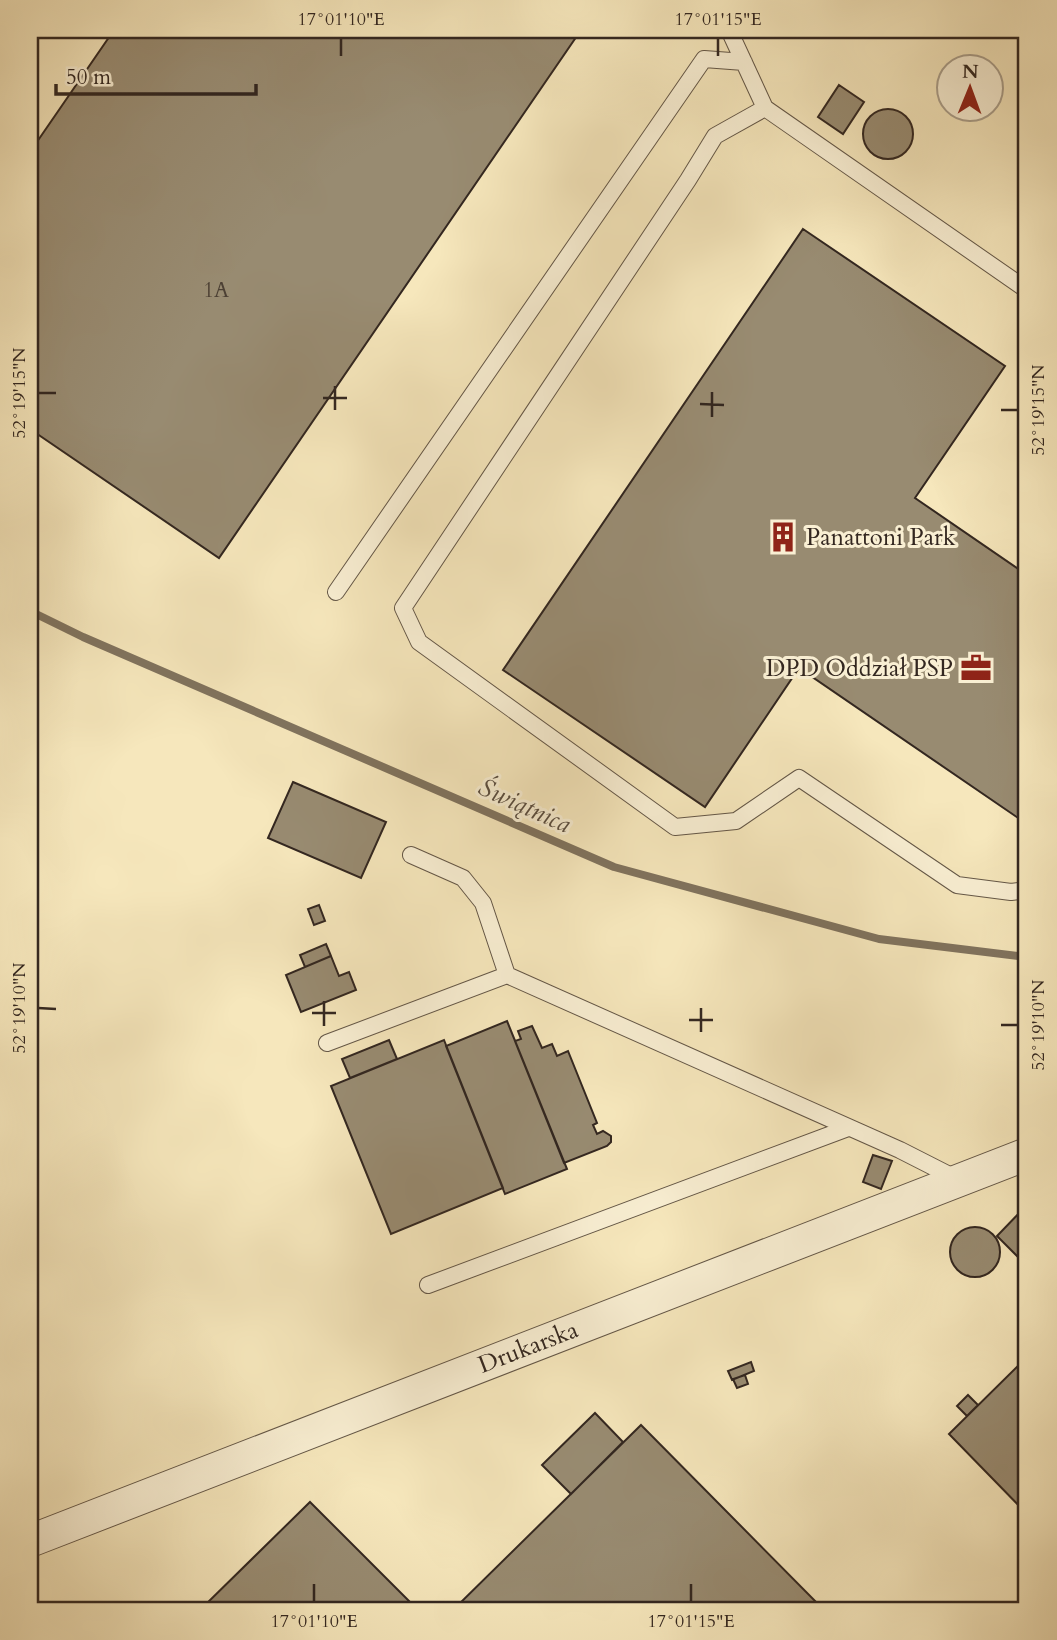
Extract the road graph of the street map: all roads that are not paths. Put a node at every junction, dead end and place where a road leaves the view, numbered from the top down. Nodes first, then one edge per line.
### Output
1 (729, 30) edge
2 (744, 62) junction
3 (765, 108) junction
4 (1027, 290) edge
5 (336, 592) dead end
6 (411, 855) dead end
7 (1027, 890) edge
8 (507, 975) junction
9 (327, 1043) dead end
10 (848, 1128) junction
11 (1027, 1154) edge
12 (959, 1180) junction
13 (428, 1285) dead end
14 (30, 1541) edge

1 - 2 lane
2 - 3 lane
2 - 5 lane
3 - 4 lane
3 - 7 lane
6 - 8 lane
8 - 9 lane
8 - 10 lane
10 - 12 lane
10 - 13 lane
11 - 12 street, Drukarska
12 - 14 street, Drukarska

